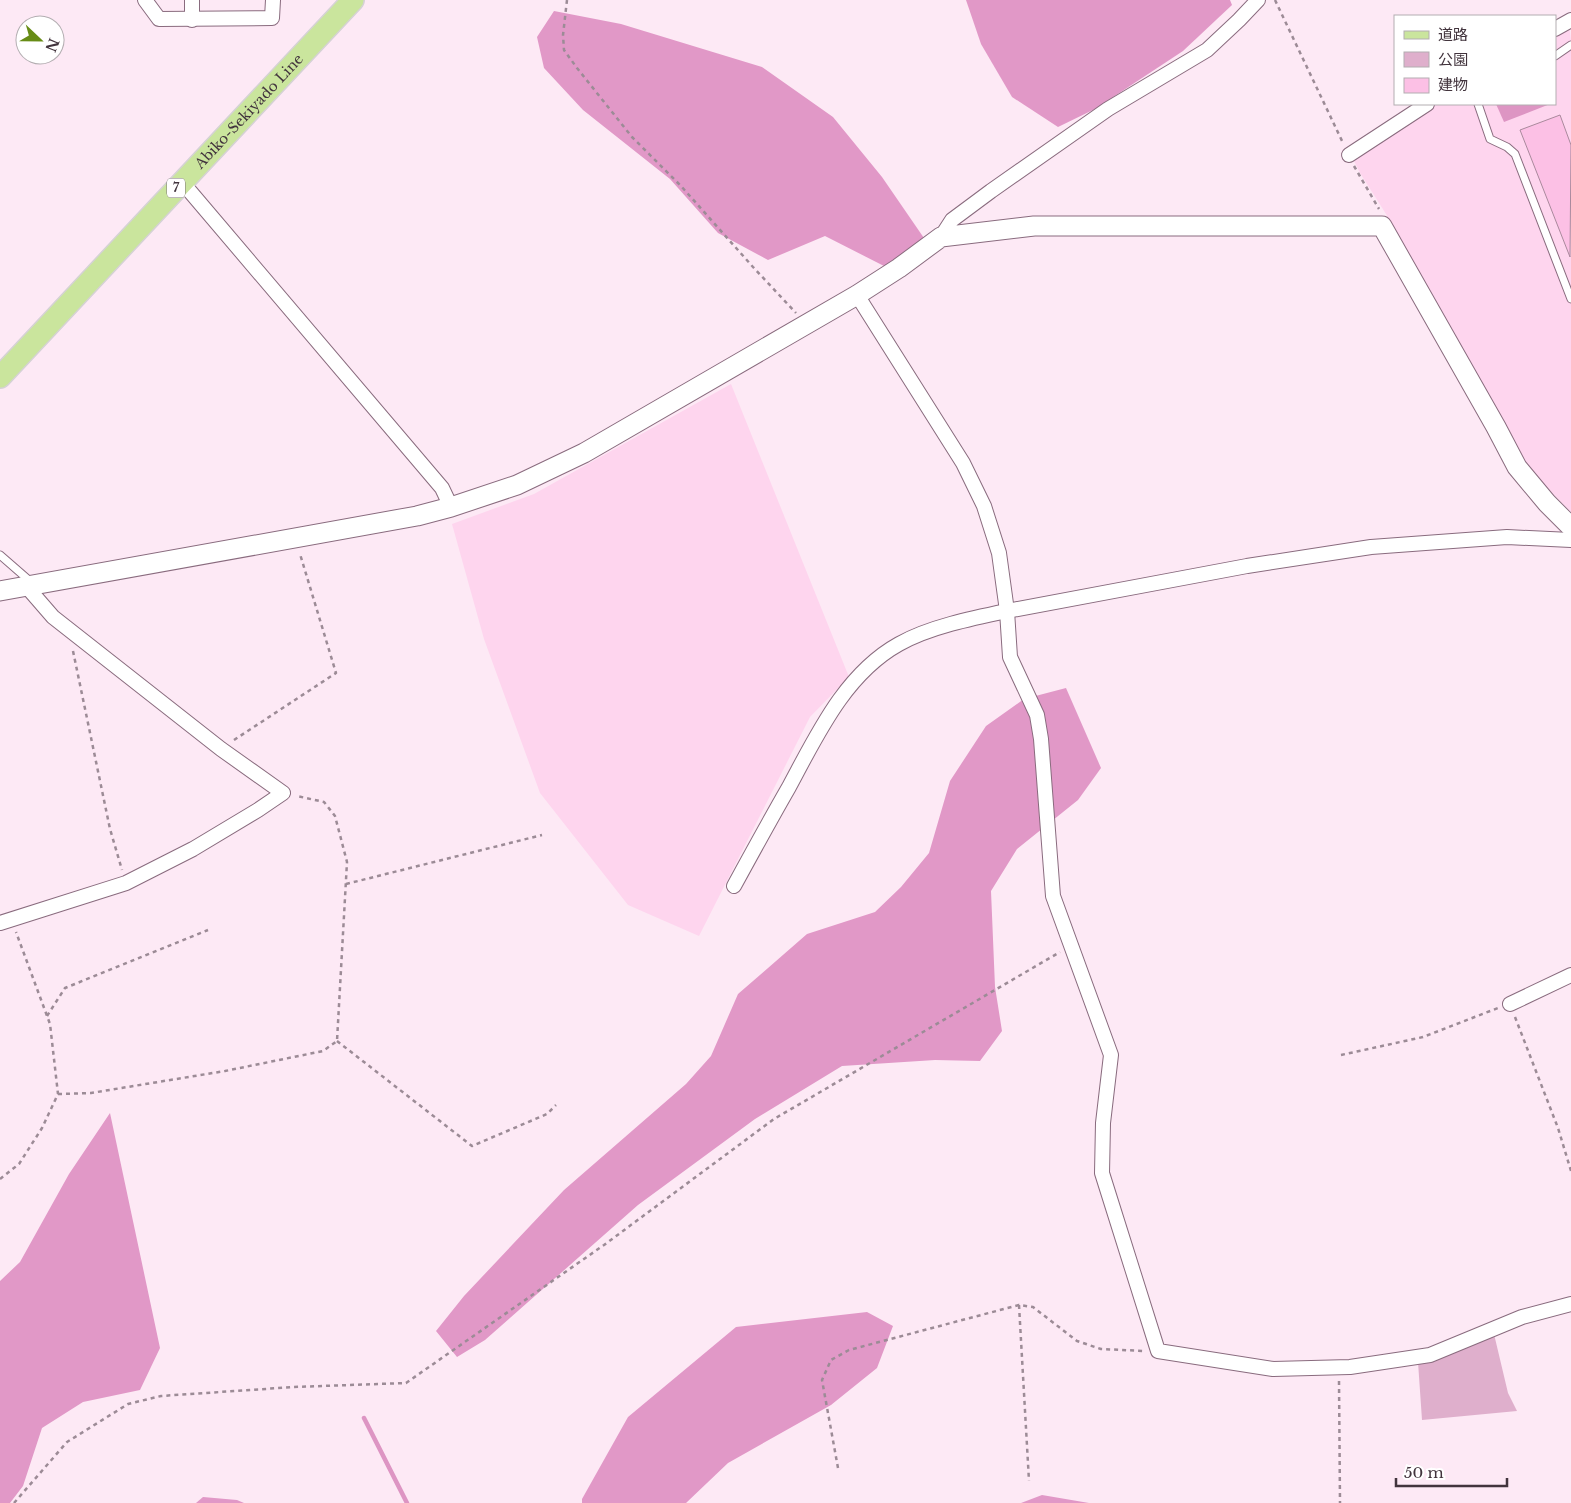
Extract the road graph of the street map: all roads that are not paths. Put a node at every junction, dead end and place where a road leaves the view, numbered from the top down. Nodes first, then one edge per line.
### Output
1 (145, 0) edge
2 (192, 0) edge
3 (273, 0) edge
4 (353, 0) edge
5 (1258, 0) edge
6 (192, 20) junction
7 (1571, 20) edge
8 (1556, 28) edge
9 (1571, 45) edge
10 (1556, 55) edge
11 (1425, 105) edge
12 (1478, 105) edge
13 (1349, 155) road end
14 (182, 182) junction
15 (941, 237) junction
16 (857, 295) junction
17 (1571, 299) edge
18 (0, 377) edge
19 (450, 507) junction
20 (1571, 527) edge
21 (1571, 540) edge
22 (0, 555) edge
23 (31, 586) junction
24 (0, 591) edge
25 (1007, 611) junction
26 (734, 886) dead end
27 (6, 921) edge
28 (1571, 975) edge
29 (1510, 1004) road end
30 (1571, 1304) edge

1 - 6 street
2 - 6 street
3 - 6 street
4 - 14 main road, Abiko-Sekiyado Line / 7
5 - 15 street
7 - 8 street
9 - 10 lane
11 - 13 street
12 - 17 lane
14 - 18 main road, Abiko-Sekiyado Line / 7
14 - 19 street
15 - 16 street
15 - 20 street
16 - 19 street
16 - 25 street
19 - 23 street
21 - 25 street
22 - 23 lane
23 - 24 street
23 - 27 street
25 - 26 street
25 - 30 street
28 - 29 street

